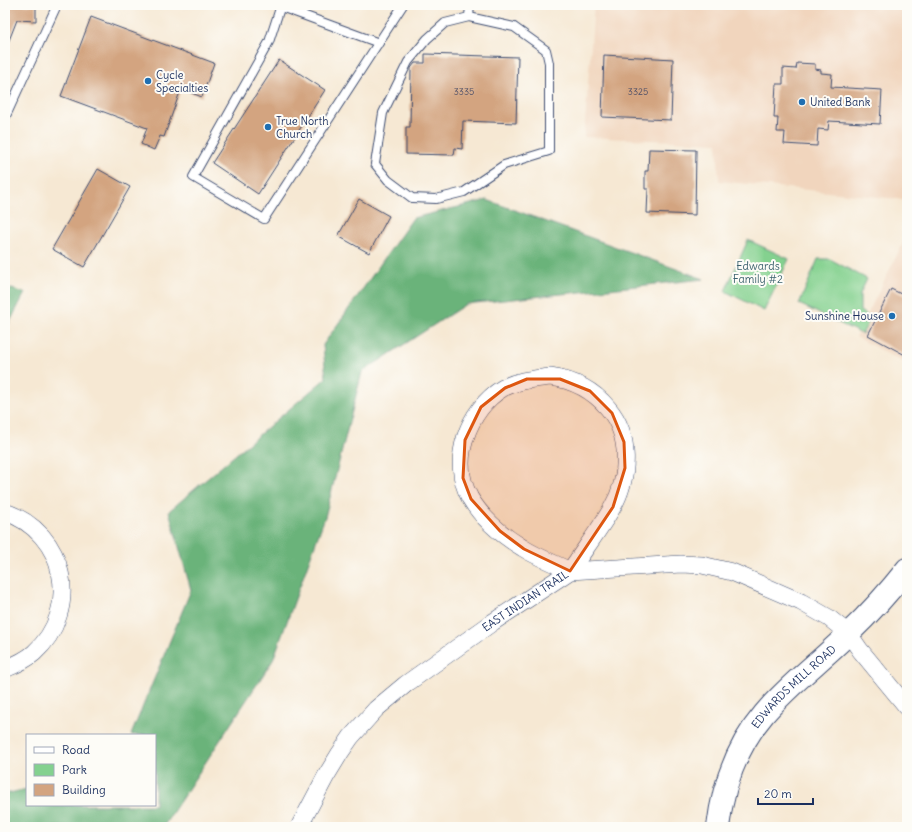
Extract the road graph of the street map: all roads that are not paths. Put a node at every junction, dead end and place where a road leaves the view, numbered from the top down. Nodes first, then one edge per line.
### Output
1 (57, 5) edge
2 (404, 5) edge
3 (470, 5) edge
4 (281, 6) edge
5 (469, 17) junction
6 (379, 43) junction
7 (5, 118) edge
8 (5, 512) edge
9 (907, 569) edge
10 (570, 571) junction
11 (849, 634) junction
12 (5, 669) edge
13 (907, 707) edge
14 (299, 827) edge
15 (718, 827) edge

1 - 7 lane
2 - 6 lane
3 - 5 lane
4 - 6 lane
4 - 6 lane
5 - 5 lane
8 - 12 street
9 - 11 street, EDWARDS MILL ROAD
10 - 10 street
10 - 11 street, EAST INDIAN TRAIL
10 - 14 street, EAST INDIAN TRAIL
11 - 13 street, EAST INDIAN TRAIL
11 - 15 street, EDWARDS MILL ROAD

